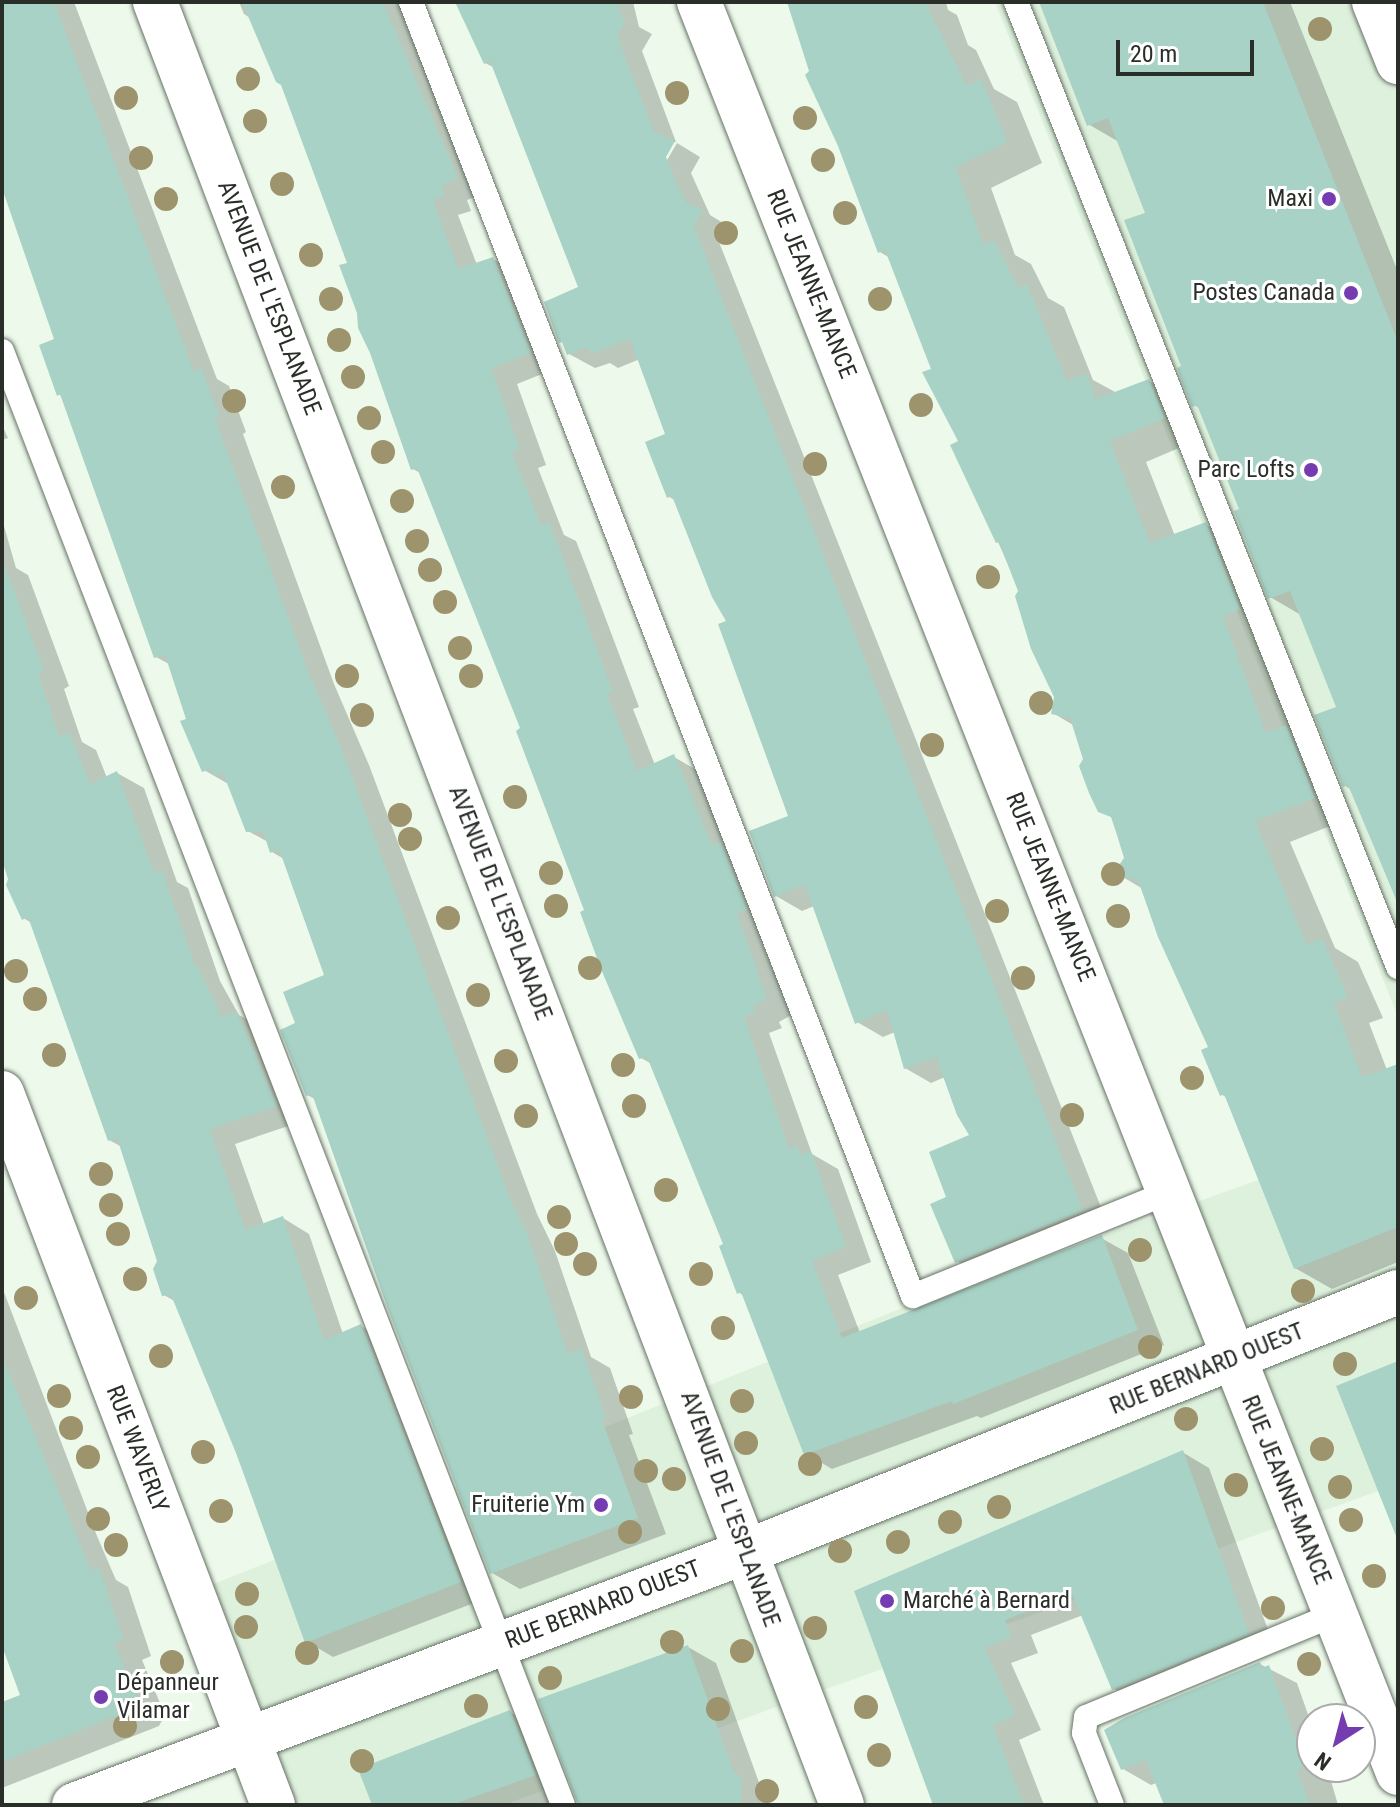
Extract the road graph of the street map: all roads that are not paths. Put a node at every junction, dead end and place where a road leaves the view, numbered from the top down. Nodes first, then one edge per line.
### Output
1 (155, 2) edge
2 (411, 2) edge
3 (699, 2) edge
4 (1016, 2) edge
5 (1374, 2) edge
6 (1398, 62) edge
7 (2, 351) edge
8 (1398, 967) edge
9 (2, 1093) edge
10 (1171, 1191) junction
11 (1398, 1292) edge
12 (1233, 1359) junction
13 (748, 1551) junction
14 (1336, 1614) junction
15 (501, 1643) junction
16 (248, 1740) junction
17 (1398, 1773) edge
18 (74, 1805) edge
19 (273, 1805) edge
20 (563, 1805) edge
21 (842, 1805) edge
22 (1112, 1805) edge

1 - 13 street, AVENUE DE L'ESPLANADE
2 - 10 lane
3 - 10 street, RUE JEANNE-MANCE
4 - 8 lane
5 - 6 street
7 - 15 lane
9 - 16 street, RUE WAVERLY
10 - 12 street, RUE JEANNE-MANCE
11 - 12 street, RUE BERNARD OUEST
12 - 13 street, RUE BERNARD OUEST
12 - 14 street, RUE JEANNE-MANCE
13 - 15 street, RUE BERNARD OUEST
13 - 21 street, AVENUE DE L'ESPLANADE
14 - 17 street, RUE JEANNE-MANCE
14 - 22 lane
15 - 16 street, RUE BERNARD OUEST
15 - 20 lane
16 - 18 street, RUE BERNARD OUEST
16 - 19 street, RUE WAVERLY

